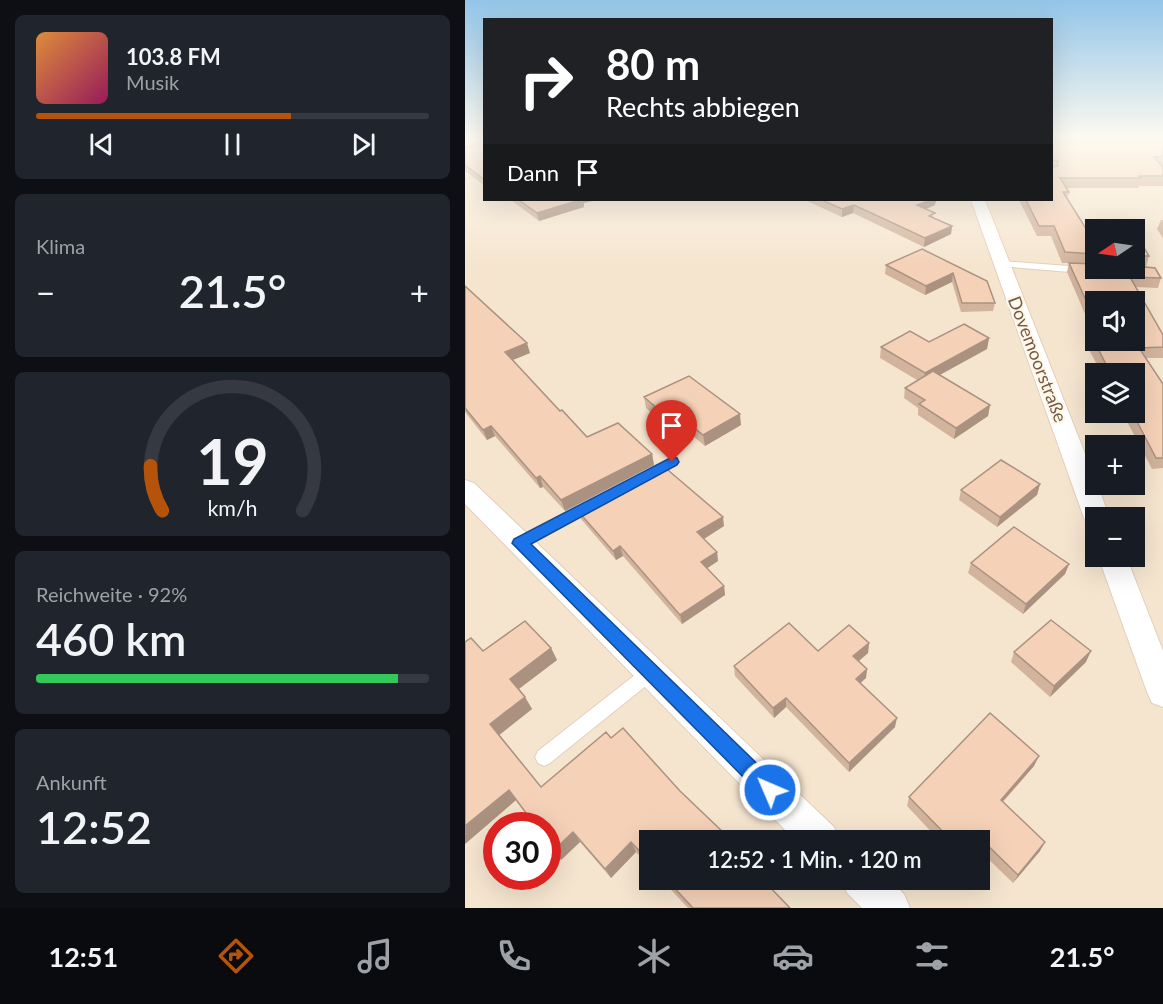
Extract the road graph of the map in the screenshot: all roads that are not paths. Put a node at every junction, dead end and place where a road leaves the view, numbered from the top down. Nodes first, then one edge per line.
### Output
1 (978, 201) edge
2 (1002, 264) junction
3 (1085, 270) edge
4 (672, 462) dead end
5 (642, 477) edge
6 (465, 489) edge
7 (602, 499) edge
8 (1093, 507) edge
9 (519, 543) junction
10 (1116, 567) edge
11 (651, 672) junction
12 (1163, 692) edge
13 (544, 757) dead end
14 (811, 830) edge
15 (872, 890) edge
16 (890, 908) edge

1 - 2 street, Dovemoorstraße
2 - 3 lane
2 - 8 street, Dovemoorstraße
4 - 5 lane
6 - 9 street
7 - 9 lane
9 - 11 street
10 - 12 street
11 - 13 lane
11 - 14 street
15 - 16 street

